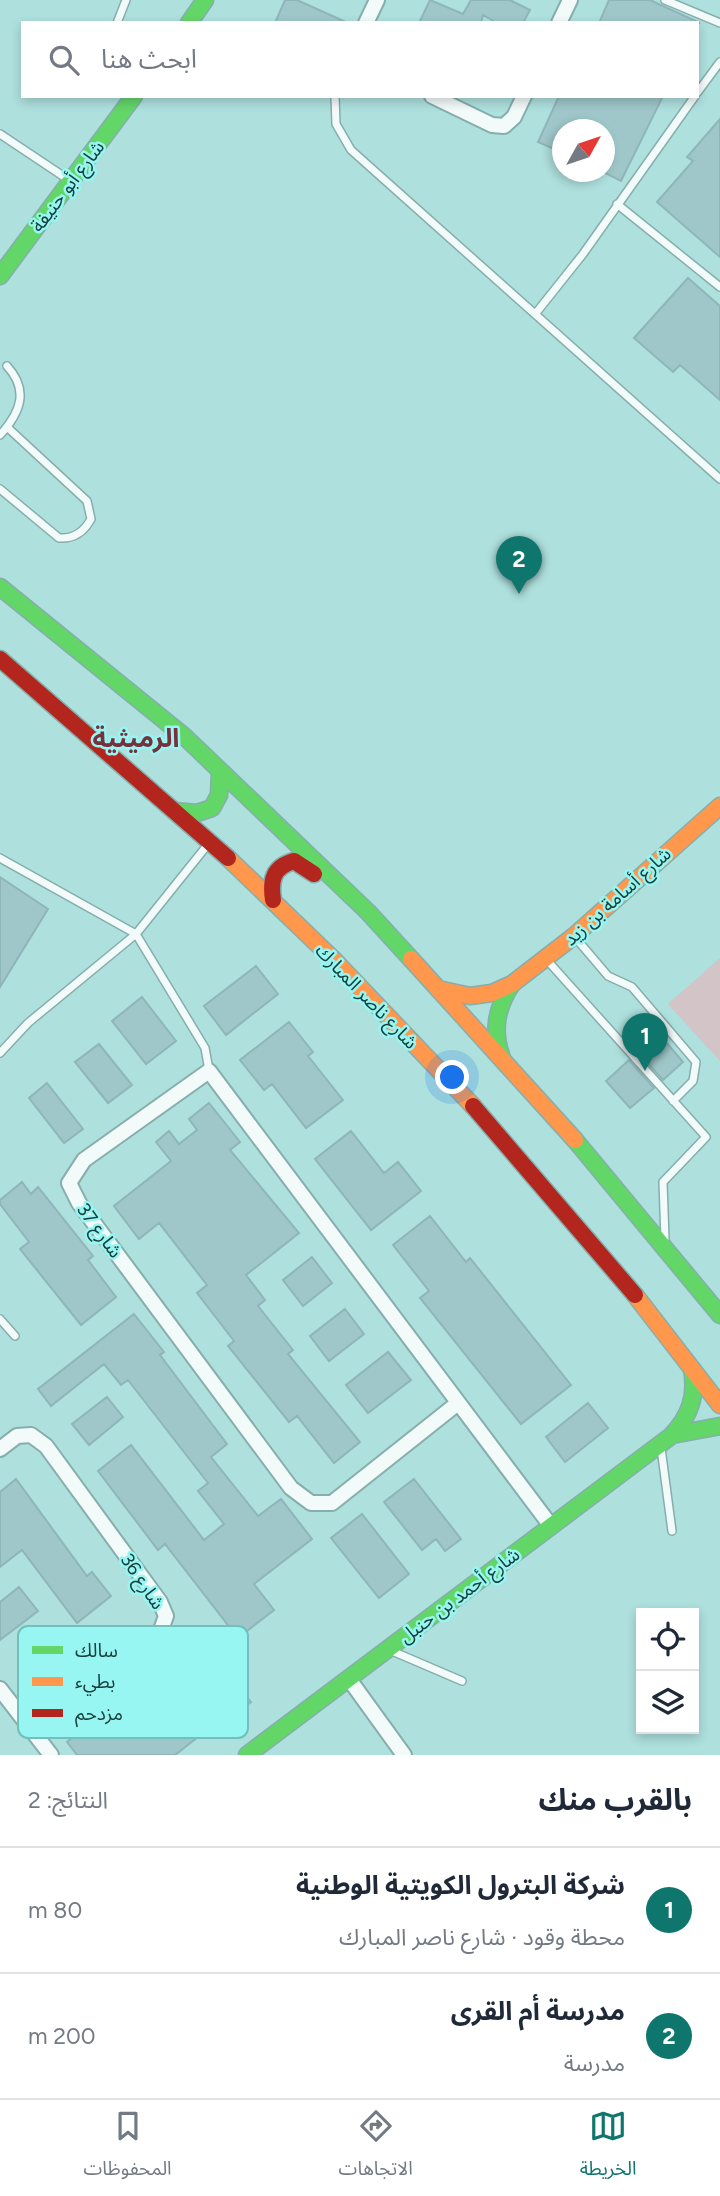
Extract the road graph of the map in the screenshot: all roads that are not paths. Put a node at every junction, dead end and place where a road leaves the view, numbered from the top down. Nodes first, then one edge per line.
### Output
1 (126, 0) edge
2 (205, 0) edge
3 (377, 0) edge
4 (570, 0) edge
5 (665, 0) edge
6 (118, 21) edge
7 (189, 21) edge
8 (367, 21) edge
9 (560, 21) edge
10 (720, 23) edge
11 (720, 62) edge
12 (699, 91) edge
13 (132, 98) edge
14 (335, 98) edge
15 (436, 98) edge
16 (523, 98) edge
17 (694, 98) edge
18 (0, 134) edge
19 (70, 180) junction
20 (617, 204) junction
21 (0, 276) edge
22 (720, 287) edge
23 (536, 313) junction
24 (7, 366) dead end
25 (8, 426) junction
26 (0, 435) edge
27 (720, 479) edge
28 (0, 489) edge
29 (0, 587) edge
30 (0, 659) edge
31 (220, 772) junction
32 (720, 806) edge
33 (174, 811) junction
34 (209, 842) junction
35 (0, 858) edge
36 (272, 900) junction
37 (368, 912) junction
38 (136, 934) junction
39 (574, 936) junction
40 (546, 959) junction
41 (512, 984) junction
42 (438, 989) junction
43 (0, 1053) edge
44 (505, 1063) junction
45 (209, 1071) junction
46 (673, 1101) junction
47 (665, 1246) junction
48 (720, 1315) edge
49 (0, 1319) edge
50 (15, 1336) dead end
51 (692, 1368) junction
52 (458, 1404) junction
53 (720, 1405) edge
54 (720, 1426) edge
55 (666, 1440) junction
56 (0, 1449) edge
57 (551, 1526) junction
58 (672, 1531) dead end
59 (162, 1626) edge
60 (388, 1649) junction
61 (349, 1679) junction
62 (462, 1681) dead end
63 (0, 1689) edge
64 (18, 1712) edge
65 (38, 1738) edge
66 (51, 1755) edge
67 (247, 1755) edge
68 (404, 1755) edge

1 - 6 lane
2 - 7 street
3 - 8 street
4 - 9 street
5 - 10 lane
11 - 12 lane
13 - 19 street, شارع أبو حنيفة
14 - 23 lane
15 - 16 street
17 - 20 lane
18 - 19 lane
19 - 21 street, شارع أبو حنيفة
20 - 22 lane
20 - 23 lane
23 - 27 lane
24 - 25 lane
25 - 26 lane
25 - 28 lane
29 - 31 street
30 - 33 street, شارع ناصر المبارك
31 - 33 street
31 - 37 street
32 - 39 street, شارع أسامة بن زيد
33 - 34 street, شارع ناصر المبارك
34 - 36 street, شارع ناصر المبارك
34 - 38 lane
35 - 38 lane
36 - 37 street
36 - 51 street, شارع ناصر المبارك
37 - 42 street
38 - 43 lane
38 - 45 lane
39 - 40 street, شارع أسامة بن زيد
39 - 46 lane
40 - 41 street, شارع أسامة بن زيد
40 - 46 lane
41 - 42 street, شارع أسامة بن زيد
41 - 44 street, شارع أسامة بن زيد
42 - 44 street
44 - 47 street
45 - 52 street
45 - 52 street, شارع 37
46 - 47 lane
47 - 48 street
49 - 50 lane
51 - 53 street, شارع ناصر المبارك
51 - 55 street, شارع أحمد بن حنبل
52 - 57 street
54 - 55 street, شارع أحمد بن حنبل
55 - 57 street, شارع أحمد بن حنبل
55 - 58 lane
56 - 59 street, شارع 36
57 - 60 street, شارع أحمد بن حنبل
60 - 61 street, شارع أحمد بن حنبل
60 - 62 lane
61 - 67 street, شارع أحمد بن حنبل
61 - 68 street
63 - 64 street
65 - 66 street

